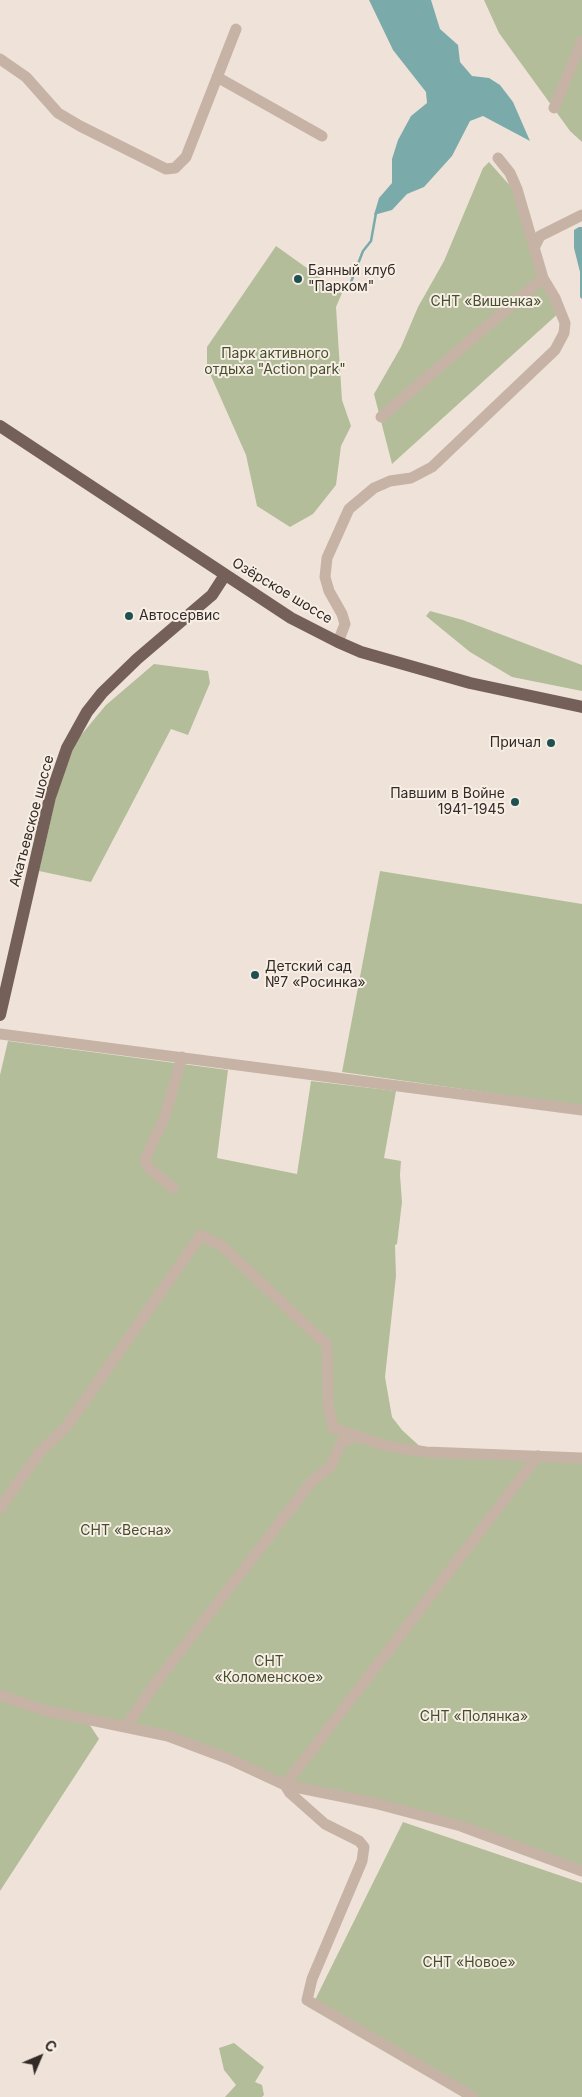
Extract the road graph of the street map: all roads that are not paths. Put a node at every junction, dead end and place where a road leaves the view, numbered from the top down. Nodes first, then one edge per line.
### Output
1 (236, 29) dead end
2 (582, 41) edge
3 (0, 59) edge
4 (217, 77) junction
5 (554, 108) dead end
6 (322, 136) dead end
7 (498, 158) dead end
8 (582, 215) edge
9 (535, 246) junction
10 (543, 278) junction
11 (381, 417) dead end
12 (0, 426) edge
13 (225, 575) junction
14 (338, 642) junction
15 (582, 707) edge
16 (0, 1015) edge
17 (0, 1034) edge
18 (182, 1057) junction
19 (582, 1110) edge
20 (173, 1188) dead end
21 (353, 1437) junction
22 (538, 1456) junction
23 (582, 1458) edge
24 (0, 1508) edge
25 (0, 1695) edge
26 (126, 1726) junction
27 (285, 1785) junction
28 (582, 1871) edge
29 (473, 2097) edge

1 - 4 street
2 - 5 street
3 - 4 street
4 - 6 street
7 - 9 street
8 - 9 street
9 - 10 street
10 - 11 street
10 - 14 street
12 - 13 main road, Озёрское шоссе
13 - 14 main road, Озёрское шоссе
13 - 16 main road, Акатьевское шоссе
14 - 15 main road, Озёрское шоссе
17 - 18 street
18 - 19 street
18 - 20 street
21 - 22 street
21 - 24 street
21 - 26 street
22 - 23 street
22 - 27 street
25 - 26 street
26 - 27 street
27 - 28 street
27 - 29 street

